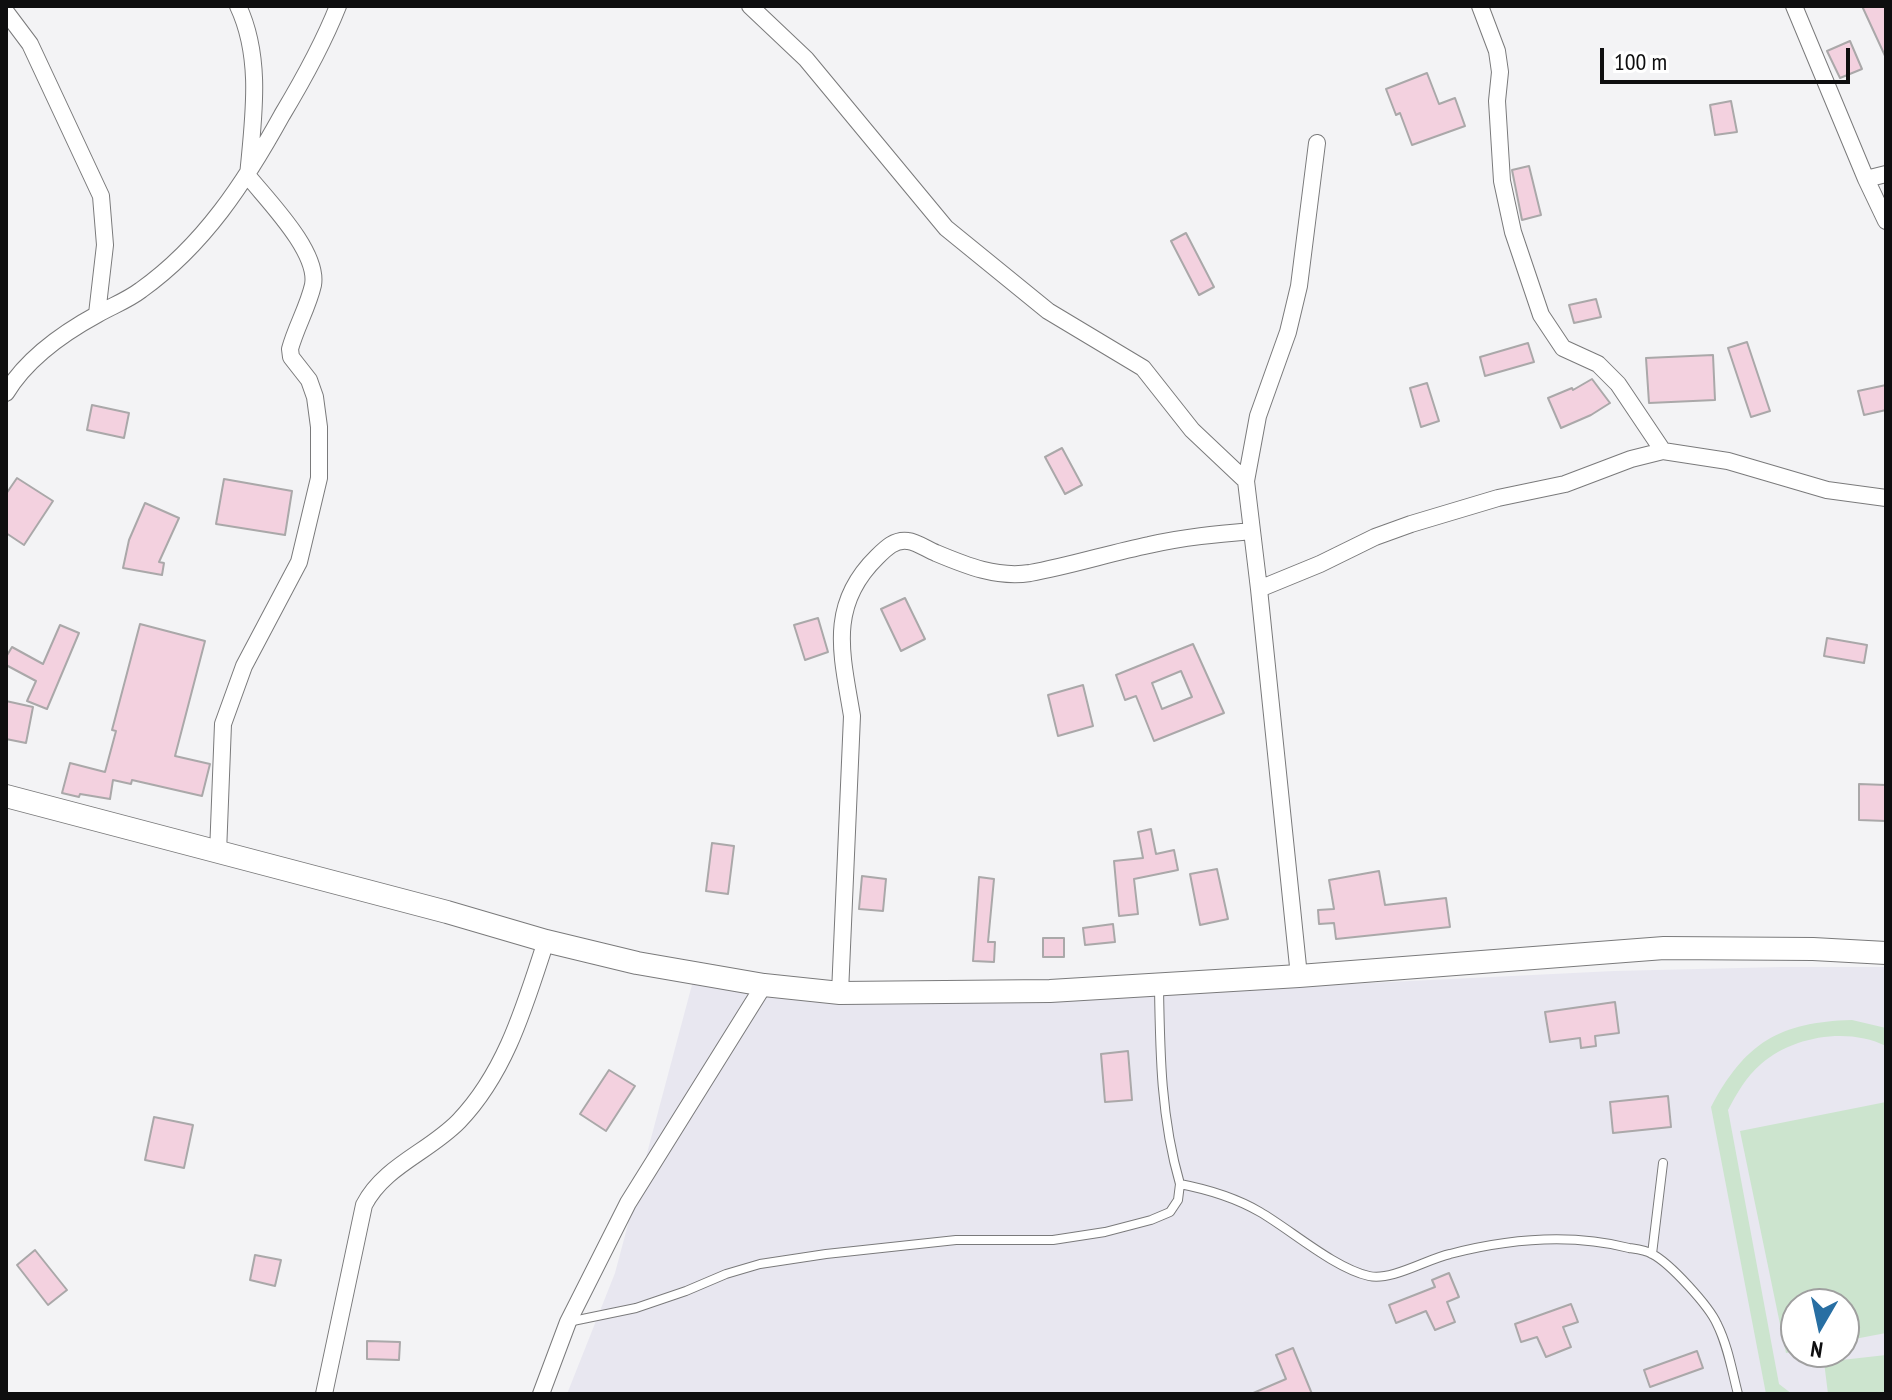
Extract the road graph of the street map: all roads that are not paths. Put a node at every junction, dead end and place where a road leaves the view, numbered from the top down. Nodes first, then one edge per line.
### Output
1 (238, 6) edge
2 (338, 6) edge
3 (750, 6) edge
4 (1480, 6) edge
5 (1794, 6) edge
6 (6, 12) edge
7 (1317, 143) dead end
8 (1886, 174) edge
9 (248, 176) junction
10 (1866, 179) junction
11 (1886, 221) edge
12 (97, 314) junction
13 (6, 393) edge
14 (1663, 451) junction
15 (1246, 481) junction
16 (1886, 498) edge
17 (1252, 531) junction
18 (1259, 589) junction
19 (6, 796) edge
20 (218, 853) junction
21 (546, 941) junction
22 (1886, 953) edge
23 (1299, 976) junction
24 (1159, 983) junction
25 (764, 985) junction
26 (840, 993) junction
27 (1663, 1163) dead end
28 (1180, 1184) junction
29 (1652, 1254) junction
30 (568, 1322) junction
31 (324, 1394) edge
32 (541, 1394) edge
33 (1738, 1394) edge

1 - 9 street
2 - 9 street
3 - 15 street
4 - 14 street
5 - 10 street
6 - 12 street
7 - 15 street
8 - 10 street
9 - 12 street
9 - 20 street
10 - 11 street
12 - 13 street
14 - 16 street
14 - 18 street
15 - 17 street
17 - 18 street
17 - 26 street
18 - 23 street
19 - 20 main road
20 - 21 main road
21 - 25 main road
21 - 31 street
22 - 23 main road
23 - 24 main road
24 - 26 main road
24 - 28 lane
25 - 26 main road
25 - 30 street
27 - 29 lane
28 - 29 lane
28 - 30 lane
29 - 33 lane
30 - 32 street

